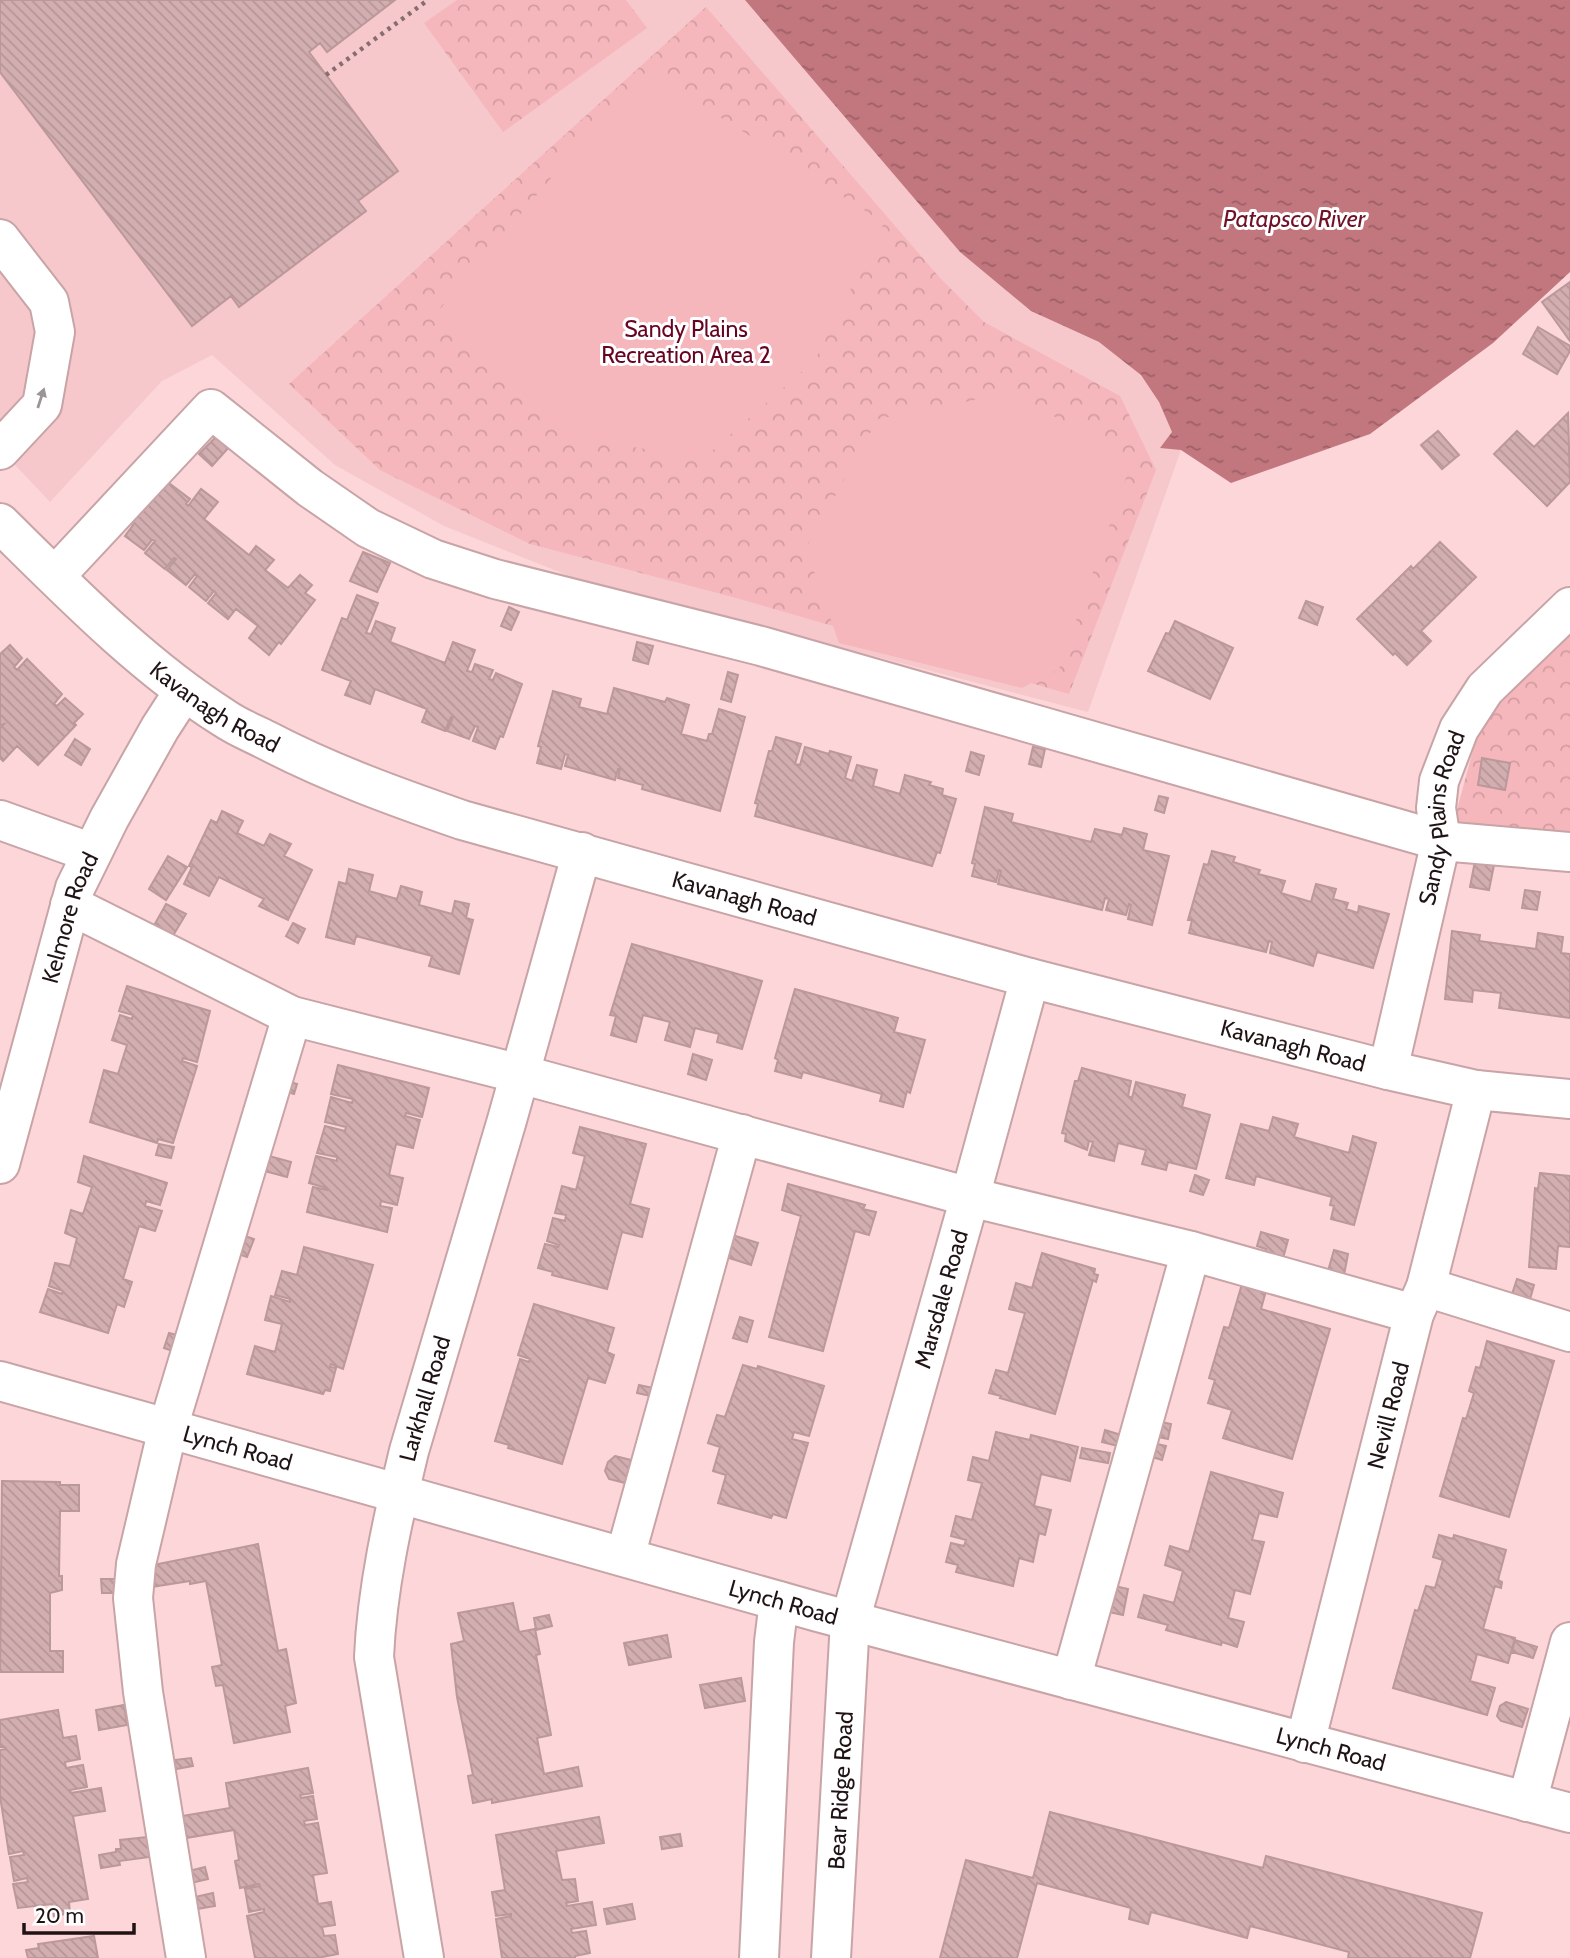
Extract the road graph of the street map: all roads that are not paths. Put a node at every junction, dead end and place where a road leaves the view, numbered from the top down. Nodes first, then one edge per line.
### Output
1 (0, 239) edge
2 (0, 450) edge
3 (0, 523) edge
4 (55, 576) junction
5 (1570, 607) edge
6 (184, 691) junction
7 (0, 820) edge
8 (1441, 842) junction
9 (582, 852) junction
10 (1570, 852) edge
11 (92, 853) junction
12 (70, 905) junction
13 (1030, 978) junction
14 (292, 1016) junction
15 (1388, 1070) junction
16 (520, 1074) junction
17 (1476, 1090) junction
18 (1570, 1099) edge
19 (743, 1134) junction
20 (0, 1164) edge
21 (970, 1197) junction
22 (1191, 1251) junction
23 (1420, 1300) junction
24 (1570, 1332) edge
25 (0, 1381) edge
26 (168, 1429) junction
27 (399, 1493) junction
28 (625, 1557) junction
29 (779, 1601) junction
30 (850, 1621) junction
31 (1570, 1642) edge
32 (1071, 1680) junction
33 (1305, 1743) junction
34 (1527, 1802) junction
35 (1570, 1813) edge
36 (186, 1958) edge
37 (424, 1958) edge
38 (759, 1958) edge
39 (831, 1958) edge

2 -> 1 street
3 - 4 street, Kavanagh Road
4 - 6 street, Kavanagh Road
4 - 8 street
5 - 8 street, Sandy Plains Road
6 - 9 street, Kavanagh Road
6 - 11 street, Kelmore Road
7 - 11 street
8 - 10 street
8 - 15 street, Sandy Plains Road
9 - 13 street, Kavanagh Road
9 - 16 street, Larkhall Road
11 - 12 street, Kelmore Road
12 - 14 street
12 - 20 street, Kelmore Road
13 - 15 street, Kavanagh Road
13 - 21 street, Marsdale Road
14 - 16 street
14 - 26 street
15 - 17 street, Kavanagh Road
16 - 19 street
16 - 27 street, Larkhall Road
17 - 18 street, Kavanagh Road
17 - 23 street, Nevill Road
19 - 21 street
19 - 28 street
21 - 22 street
21 - 30 street, Marsdale Road
22 - 23 street
22 - 32 street
23 - 24 street
23 - 33 street, Nevill Road
25 - 26 street, Lynch Road
26 - 27 street, Lynch Road
26 - 36 street
27 - 28 street, Lynch Road
27 - 37 street, Larkhall Road
28 - 29 street, Lynch Road
29 - 30 street, Lynch Road
29 - 38 street
30 - 32 street, Lynch Road
30 - 39 street, Bear Ridge Road
31 - 34 street
32 - 33 street, Lynch Road
33 - 34 street, Lynch Road
34 - 35 street, Lynch Road

